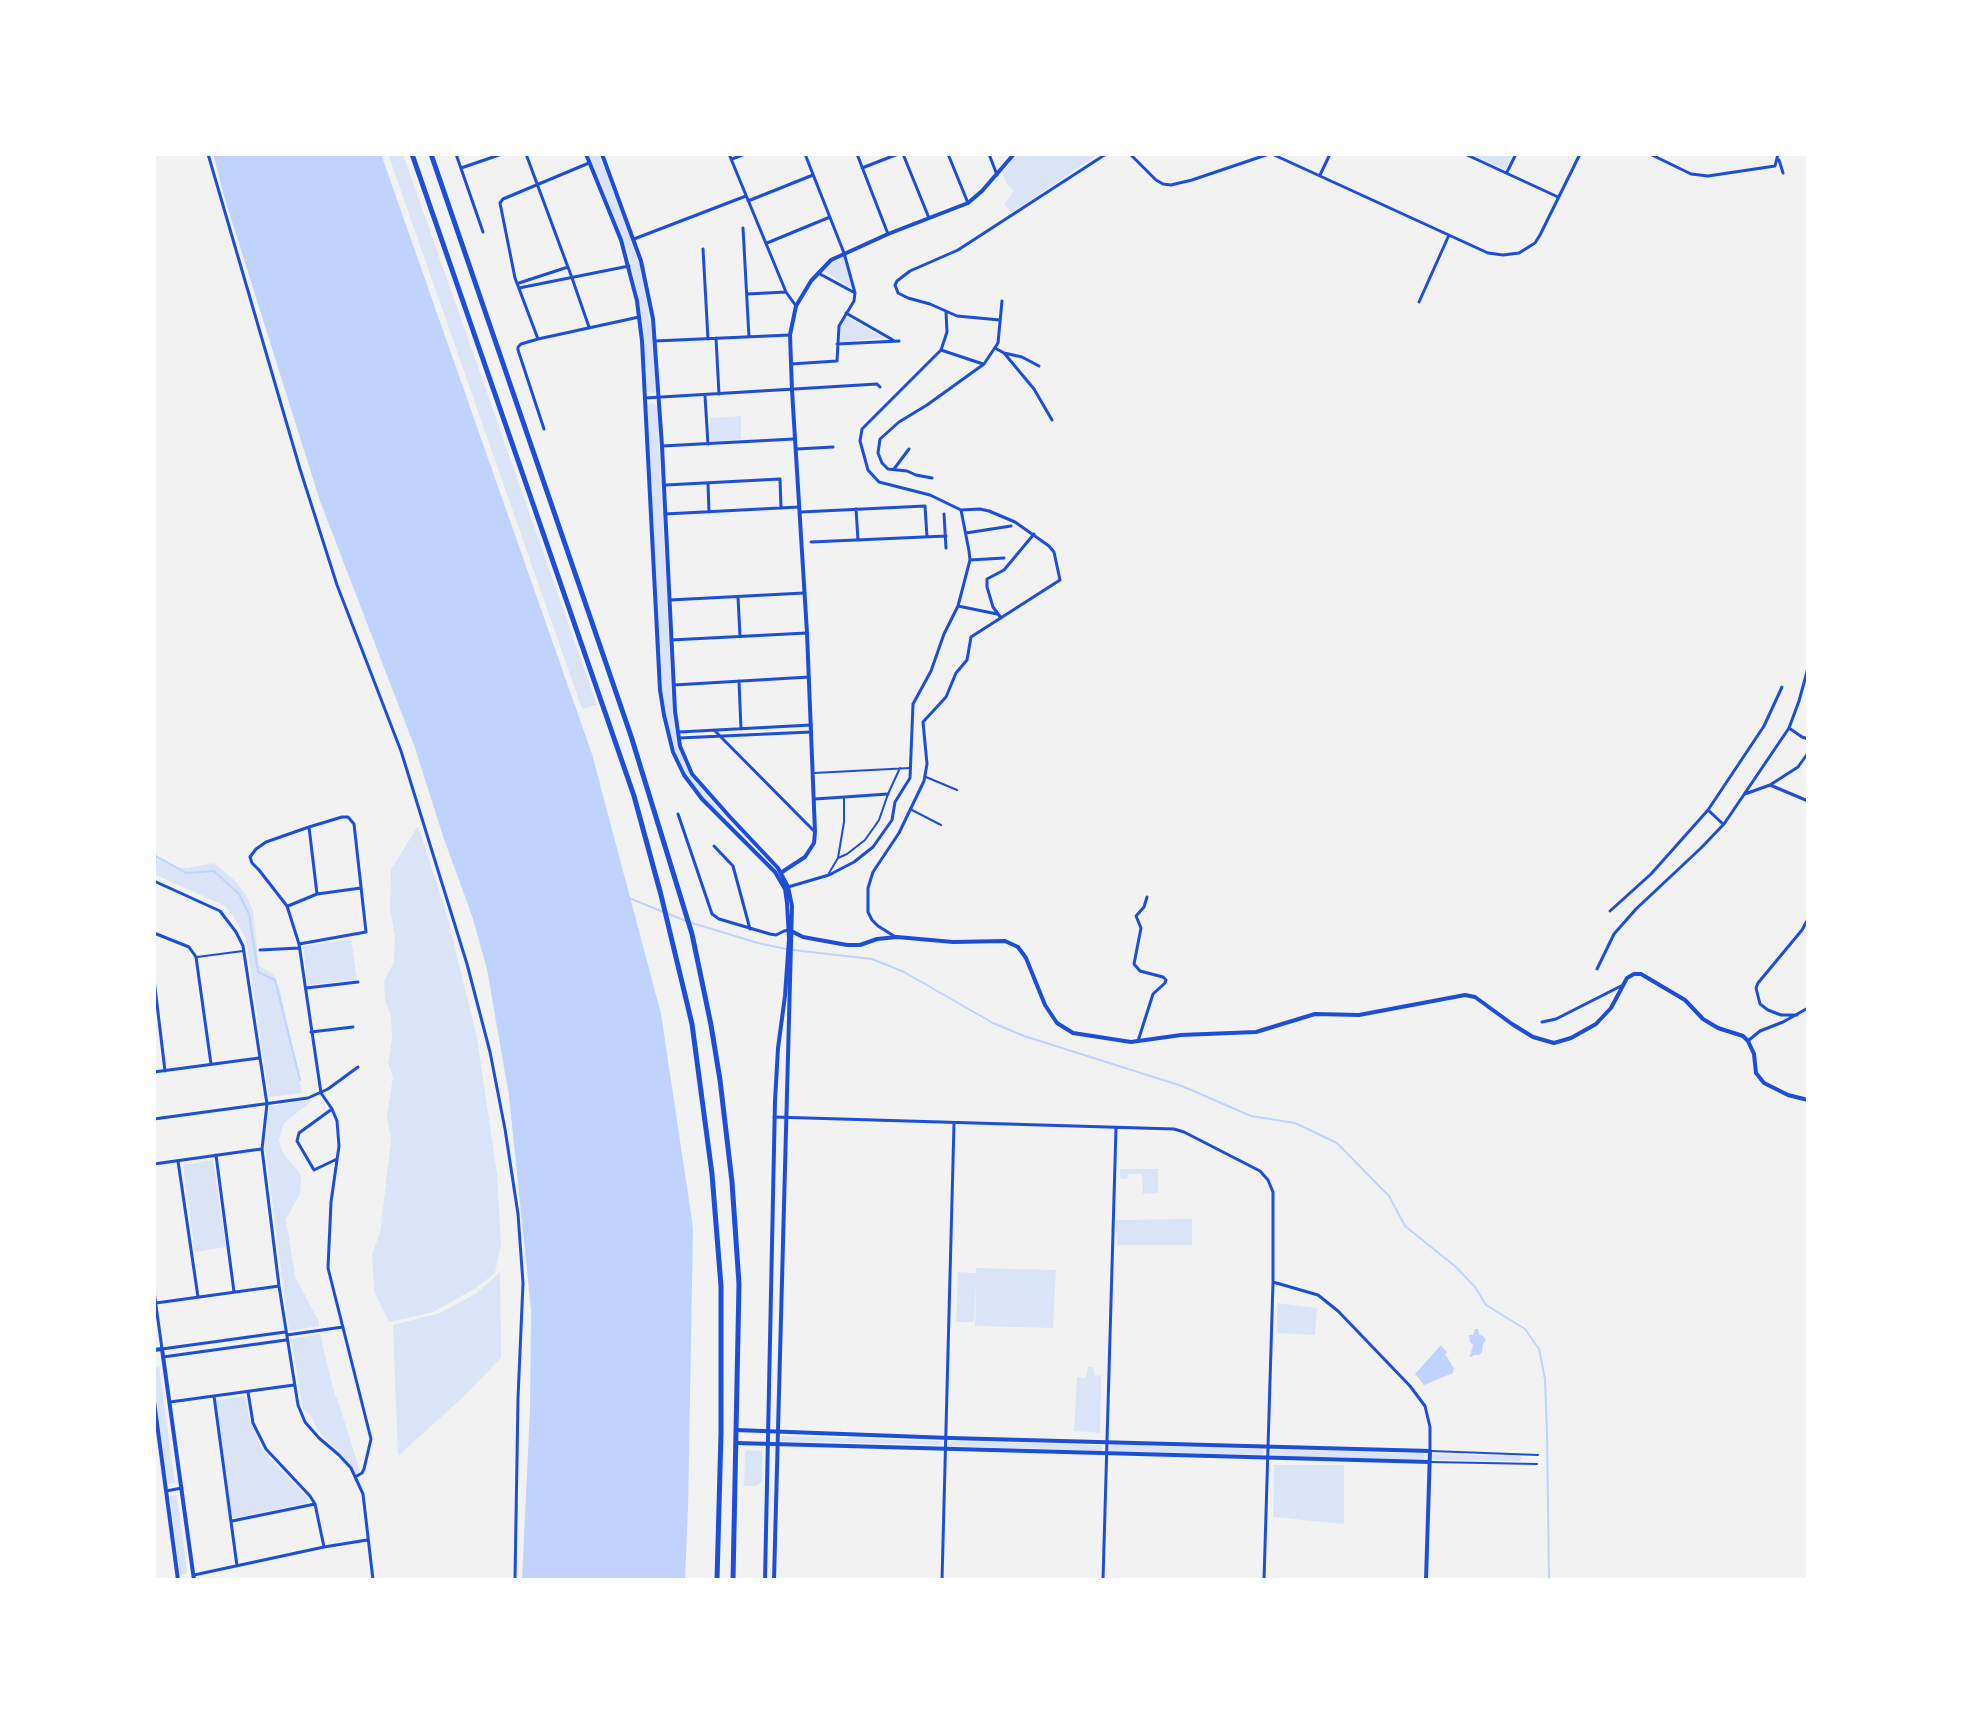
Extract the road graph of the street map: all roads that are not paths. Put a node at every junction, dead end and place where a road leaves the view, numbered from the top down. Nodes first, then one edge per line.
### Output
1 (208, 154) edge
2 (412, 154) edge
3 (431, 154) edge
4 (456, 154) edge
5 (502, 154) edge
6 (526, 154) edge
7 (586, 154) edge
8 (602, 154) edge
9 (729, 154) edge
10 (745, 154) edge
11 (805, 154) edge
12 (857, 154) edge
13 (901, 154) edge
14 (948, 154) edge
15 (989, 154) edge
16 (1014, 154) edge
17 (1106, 154) edge
18 (1130, 154) edge
19 (1270, 154) edge
20 (1330, 154) edge
21 (1465, 154) edge
22 (1516, 154) edge
23 (1580, 154) edge
24 (1650, 154) edge
25 (1778, 155) edge
26 (732, 159) junction
27 (590, 163) junction
28 (461, 168) junction
29 (862, 168) junction
30 (1507, 173) junction
31 (1783, 173) dead end
32 (813, 175) junction
33 (997, 175) junction
34 (1320, 175) junction
35 (537, 185) junction
36 (746, 196) junction
37 (1558, 197) junction
38 (748, 201) junction
39 (968, 203) junction
40 (830, 217) junction
41 (929, 218) junction
42 (743, 228) dead end
43 (483, 232) dead end
44 (888, 234) junction
45 (1449, 235) junction
46 (634, 239) junction
47 (766, 243) junction
48 (703, 249) dead end
49 (844, 253) junction
50 (629, 266) junction
51 (568, 267) junction
52 (818, 272) junction
53 (572, 278) junction
54 (517, 283) junction
55 (519, 288) junction
56 (786, 292) junction
57 (855, 293) junction
58 (747, 294) junction
59 (1002, 301) dead end
60 (1419, 302) dead end
61 (796, 306) junction
62 (946, 312) junction
63 (846, 313) junction
64 (639, 317) junction
65 (1000, 320) junction
66 (589, 328) junction
67 (790, 335) junction
68 (749, 337) junction
69 (716, 338) junction
70 (538, 339) junction
71 (708, 339) junction
72 (655, 341) junction
73 (837, 344) junction
74 (995, 348) junction
75 (941, 350) junction
76 (1004, 353) junction
77 (791, 364) junction
78 (984, 364) junction
79 (1039, 366) dead end
80 (880, 387) dead end
81 (792, 390) junction
82 (719, 394) junction
83 (705, 395) junction
84 (645, 398) junction
85 (659, 398) junction
86 (1052, 420) dead end
87 (544, 429) dead end
88 (795, 439) junction
89 (708, 444) junction
90 (662, 446) junction
91 (833, 447) dead end
92 (795, 449) junction
93 (909, 449) dead end
94 (894, 469) junction
95 (932, 478) dead end
96 (708, 483) junction
97 (664, 485) junction
98 (781, 508) junction
99 (856, 509) junction
100 (799, 510) junction
101 (961, 510) junction
102 (709, 512) junction
103 (665, 514) junction
104 (944, 514) dead end
105 (1011, 526) dead end
106 (966, 533) junction
107 (1034, 534) junction
108 (946, 536) junction
109 (927, 537) junction
110 (858, 540) junction
111 (811, 542) dead end
112 (946, 548) dead end
113 (1004, 558) dead end
114 (970, 560) junction
115 (804, 593) junction
116 (738, 597) junction
117 (670, 600) junction
118 (958, 606) junction
119 (999, 616) junction
120 (807, 633) junction
121 (740, 636) junction
122 (671, 640) junction
123 (1808, 668) edge
124 (809, 677) junction
125 (739, 681) junction
126 (674, 685) junction
127 (1782, 687) dead end
128 (811, 725) junction
129 (1789, 728) junction
130 (741, 729) junction
131 (714, 730) junction
132 (812, 732) junction
133 (678, 735) junction
134 (718, 736) junction
135 (1808, 739) edge
136 (1808, 753) edge
137 (900, 768) junction
138 (911, 768) junction
139 (814, 773) junction
140 (925, 776) junction
141 (1770, 785) junction
142 (957, 790) dead end
143 (888, 794) junction
144 (1744, 795) junction
145 (844, 797) junction
146 (815, 799) junction
147 (1808, 801) edge
148 (911, 809) junction
149 (1708, 810) junction
150 (678, 814) dead end
151 (1724, 824) junction
152 (941, 825) dead end
153 (309, 827) junction
154 (815, 832) junction
155 (714, 846) dead end
156 (838, 858) junction
157 (782, 872) junction
158 (827, 876) junction
159 (154, 881) edge
160 (788, 887) junction
161 (361, 888) junction
162 (317, 894) junction
163 (1147, 897) dead end
164 (287, 906) junction
165 (1610, 911) dead end
166 (1808, 919) edge
167 (750, 929) junction
168 (790, 931) junction
169 (154, 933) edge
170 (897, 937) junction
171 (299, 946) junction
172 (260, 950) dead end
173 (244, 951) junction
174 (196, 957) junction
175 (789, 966) junction
176 (1597, 969) dead end
177 (154, 979) edge
178 (358, 982) dead end
179 (1621, 986) junction
180 (305, 988) junction
181 (1604, 997) junction
182 (1613, 1004) junction
183 (1808, 1008) edge
184 (1797, 1015) junction
185 (1542, 1022) dead end
186 (353, 1027) dead end
187 (311, 1032) junction
188 (1138, 1041) junction
189 (1748, 1041) junction
190 (259, 1058) junction
191 (211, 1064) junction
192 (358, 1067) dead end
193 (165, 1071) junction
194 (154, 1072) edge
195 (321, 1093) junction
196 (1808, 1100) edge
197 (267, 1104) junction
198 (332, 1109) junction
199 (774, 1117) junction
200 (786, 1117) junction
201 (154, 1119) edge
202 (954, 1123) junction
203 (1116, 1128) junction
204 (262, 1149) junction
205 (216, 1155) junction
206 (337, 1159) junction
207 (178, 1161) junction
208 (154, 1164) edge
209 (772, 1228) junction
210 (783, 1229) junction
211 (1273, 1282) junction
212 (279, 1286) junction
213 (154, 1291) edge
214 (234, 1292) junction
215 (198, 1297) junction
216 (156, 1303) edge
217 (343, 1327) junction
218 (286, 1336) junction
219 (721, 1345) junction
220 (738, 1345) junction
221 (162, 1349) junction
222 (154, 1350) edge
223 (163, 1357) junction
224 (154, 1359) edge
225 (294, 1385) junction
226 (248, 1392) junction
227 (214, 1396) junction
228 (170, 1402) junction
229 (154, 1404) edge
230 (736, 1430) junction
231 (768, 1432) junction
232 (778, 1432) junction
233 (945, 1438) junction
234 (1107, 1442) junction
235 (736, 1443) junction
236 (768, 1444) junction
237 (778, 1444) junction
238 (1268, 1447) junction
239 (946, 1449) junction
240 (1430, 1451) junction
241 (1107, 1453) junction
242 (1538, 1455) dead end
243 (1268, 1458) junction
244 (1430, 1462) junction
245 (1537, 1464) dead end
246 (355, 1477) junction
247 (182, 1488) junction
248 (166, 1491) junction
249 (315, 1504) junction
250 (231, 1522) junction
251 (367, 1540) junction
252 (324, 1547) junction
253 (237, 1566) junction
254 (194, 1578) edge
255 (177, 1580) edge
256 (373, 1580) edge
257 (515, 1580) edge
258 (717, 1580) edge
259 (733, 1580) edge
260 (765, 1580) edge
261 (774, 1580) edge
262 (942, 1580) edge
263 (1103, 1580) edge
264 (1264, 1580) edge
265 (1426, 1580) edge

1 - 257 street
2 - 219 highway
3 - 220 highway
4 - 28 street
5 - 28 street
6 - 35 street
7 - 27 street
8 - 46 street
9 - 26 street
10 - 26 street
11 - 32 street
12 - 29 street
13 - 29 street
13 - 41 street
14 - 39 street
15 - 33 street
16 - 33 street
17 - 62 street
18 - 19 street
19 - 34 street
20 - 34 street
21 - 30 street
22 - 30 street
23 - 37 street
24 - 25 street
25 - 31 street
26 - 36 street
27 - 35 street
27 - 50 street
28 - 43 street
29 - 44 street
30 - 37 street
32 - 38 street
32 - 40 street
33 - 39 street
34 - 45 street
35 - 51 street
35 - 54 street
36 - 38 street
36 - 46 street
37 - 45 street
38 - 47 street
39 - 41 street
40 - 47 street
40 - 49 street
41 - 44 street
42 - 58 street
44 - 49 street
45 - 60 street
46 - 72 street
47 - 56 street
48 - 71 street
49 - 52 street
49 - 57 street
50 - 53 street
50 - 64 street
51 - 53 street
51 - 54 street
52 - 57 street
52 - 61 street
53 - 55 street
53 - 66 street
54 - 55 street
55 - 70 street
56 - 58 street
56 - 61 street
57 - 63 street
58 - 68 street
59 - 65 street
61 - 67 street
62 - 65 street
62 - 75 street
63 - 73 street
63 - 73 street
64 - 66 street
64 - 84 street
65 - 74 street
66 - 70 street
67 - 68 street
67 - 77 street
68 - 69 street
69 - 71 street
69 - 82 street
70 - 87 street
71 - 72 street
72 - 85 street
73 - 77 street
74 - 76 street
74 - 78 street
75 - 78 street
75 - 101 street
76 - 79 street
76 - 86 street
77 - 81 street
78 - 94 street
80 - 81 street
81 - 82 street
81 - 88 street
82 - 83 street
83 - 85 street
83 - 89 street
84 - 85 street
84 - 168 street
85 - 90 street
88 - 89 street
88 - 92 street
89 - 90 street
90 - 97 street
91 - 92 street
92 - 100 street
93 - 94 street
94 - 95 street
96 - 97 street
96 - 98 street
96 - 102 street
97 - 103 street
98 - 100 street
98 - 102 street
99 - 100 street
99 - 109 street
99 - 110 street
100 - 115 street
101 - 106 street
101 - 107 street
102 - 103 street
103 - 117 street
104 - 108 street
105 - 106 street
106 - 114 street
107 - 119 street
107 - 119 street
108 - 109 street
108 - 112 street
109 - 110 street
110 - 111 street
113 - 114 street
114 - 118 street
115 - 116 street
115 - 120 street
116 - 117 street
116 - 121 street
117 - 122 street
118 - 119 street
118 - 138 street
119 - 140 street
120 - 121 street
120 - 124 street
121 - 122 street
122 - 126 street
123 - 129 street
124 - 125 street
124 - 128 street
125 - 126 street
125 - 130 street
126 - 133 street
127 - 149 street
128 - 130 street
128 - 132 street
129 - 135 street
129 - 144 street
130 - 131 street
131 - 133 street
131 - 134 street
132 - 134 street
132 - 139 street
133 - 134 street
133 - 157 street
134 - 154 street
136 - 141 street
137 - 138 street
137 - 139 street
137 - 143 street
138 - 158 street
139 - 146 street
140 - 142 street
140 - 148 street
141 - 144 street
141 - 147 street
143 - 145 street
143 - 156 street
144 - 151 street
145 - 146 street
145 - 156 street
146 - 154 street
148 - 152 street
148 - 170 street
149 - 151 street
149 - 165 street
150 - 167 street
151 - 176 street
153 - 161 street
153 - 162 street
153 - 164 street
154 - 157 street
155 - 167 street
156 - 158 street
157 - 160 street
158 - 160 street
159 - 173 street
160 - 168 street
161 - 162 street
161 - 171 street
162 - 164 street
163 - 188 street
164 - 171 street
166 - 184 street
167 - 168 street
168 - 170 street
168 - 175 street
169 - 174 street
170 - 188 street
171 - 172 street
171 - 180 street
173 - 174 street
173 - 190 street
174 - 191 street
175 - 199 street
175 - 200 street
177 - 193 street
178 - 180 street
179 - 181 street
179 - 182 street
179 - 189 street
180 - 187 street
181 - 182 street
181 - 185 street
182 - 188 street
183 - 184 street
184 - 189 street
186 - 187 street
187 - 195 street
189 - 196 street
190 - 191 street
190 - 197 street
191 - 193 street
192 - 195 street
193 - 194 street
195 - 197 street
195 - 198 street
197 - 201 street
197 - 204 street
198 - 206 street
198 - 206 street
199 - 200 street
199 - 209 street
200 - 202 street
200 - 210 street
202 - 203 street
202 - 233 street
203 - 211 street
203 - 234 street
204 - 205 street
204 - 212 street
205 - 207 street
205 - 214 street
206 - 217 street
207 - 208 street
207 - 215 street
209 - 210 street
209 - 231 street
210 - 232 street
211 - 238 street
211 - 240 street
212 - 214 street
212 - 218 street
213 - 216 street
214 - 215 street
215 - 216 street
216 - 221 street
217 - 218 street
217 - 246 street
218 - 221 street
218 - 223 street
218 - 225 street
219 - 220 highway
219 - 258 highway
220 - 230 highway
221 - 222 street
221 - 223 street
223 - 224 street
223 - 228 street
225 - 226 street
225 - 246 street
226 - 227 street
226 - 249 street
227 - 228 street
227 - 250 street
228 - 247 street
229 - 248 street
230 - 231 street
230 - 235 highway
231 - 232 street
231 - 236 street
232 - 233 street
232 - 237 street
233 - 234 street
233 - 239 street
234 - 238 street
234 - 241 street
235 - 236 street
235 - 259 highway
236 - 237 street
236 - 260 street
237 - 239 street
237 - 261 street
238 - 240 street
238 - 243 street
239 - 241 street
239 - 262 street
240 - 242 street
240 - 244 street
241 - 243 street
241 - 263 street
243 - 244 street
243 - 264 street
244 - 245 street
244 - 265 street
246 - 251 street
247 - 248 street
247 - 254 street
248 - 255 street
249 - 250 street
249 - 252 street
250 - 253 street
251 - 252 street
251 - 256 street
252 - 253 street
253 - 254 street

